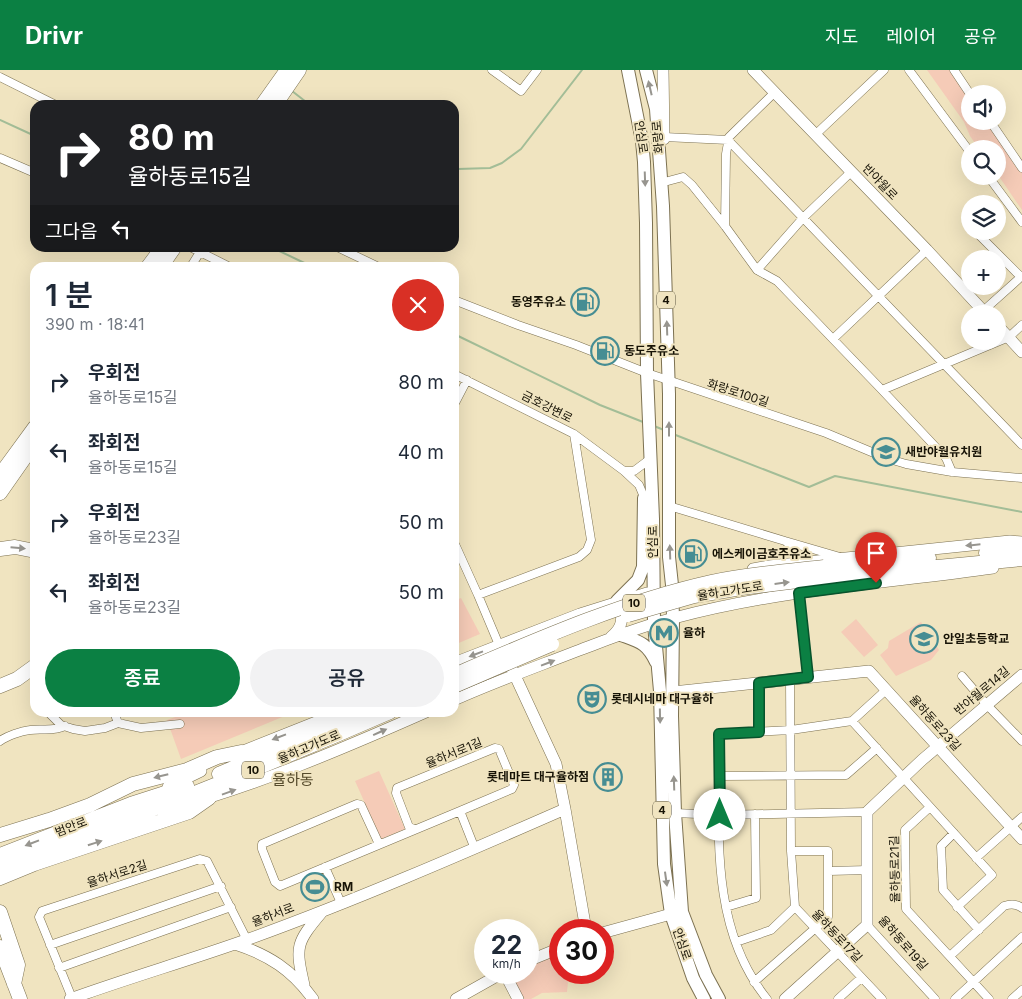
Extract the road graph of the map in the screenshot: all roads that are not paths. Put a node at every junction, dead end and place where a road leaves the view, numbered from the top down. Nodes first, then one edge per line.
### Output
1 (492, 70) edge
2 (537, 70) edge
3 (646, 70) edge
4 (753, 70) edge
5 (884, 70) edge
6 (909, 70) edge
7 (954, 70) edge
8 (294, 71) edge
9 (630, 73) edge
10 (664, 73) edge
11 (0, 77) edge
12 (964, 85) edge
13 (774, 93) junction
14 (275, 98) edge
15 (46, 100) edge
16 (996, 130) edge
17 (815, 135) junction
18 (664, 137) junction
19 (728, 140) junction
20 (961, 140) edge
21 (0, 158) edge
22 (1022, 168) edge
23 (30, 171) edge
24 (851, 172) junction
25 (668, 181) junction
26 (995, 185) edge
27 (663, 206) junction
28 (804, 218) junction
29 (1022, 222) edge
30 (725, 226) junction
31 (984, 240) edge
32 (927, 250) junction
33 (166, 252) edge
34 (200, 252) joint
35 (348, 252) edge
36 (154, 262) edge
37 (194, 262) edge
38 (220, 262) edge
39 (369, 262) edge
40 (757, 270) junction
41 (1021, 276) edge
42 (878, 296) junction
43 (459, 302) edge
44 (978, 305) edge
45 (991, 305) edge
46 (1022, 325) edge
47 (1006, 334) edge
48 (1009, 337) junction
49 (834, 339) junction
50 (1022, 352) edge
51 (944, 365) junction
52 (647, 374) junction
53 (459, 376) edge
54 (467, 380) junction
55 (668, 381) junction
56 (882, 390) junction
57 (459, 395) edge
58 (30, 427) edge
59 (30, 434) edge
60 (574, 434) junction
61 (1022, 445) edge
62 (30, 450) edge
63 (0, 459) edge
64 (651, 465) junction
65 (624, 471) junction
66 (952, 472) junction
67 (0, 475) edge
68 (1022, 478) edge
69 (0, 493) edge
70 (644, 497) junction
71 (669, 506) junction
72 (785, 541) junction
73 (1022, 542) edge
74 (1022, 548) edge
75 (0, 549) edge
76 (30, 550) edge
77 (459, 553) edge
78 (844, 558) junction
79 (1022, 559) edge
80 (793, 563) junction
81 (1022, 564) edge
82 (823, 572) junction
83 (717, 576) junction
84 (672, 585) junction
85 (654, 591) junction
86 (799, 593) junction
87 (478, 594) junction
88 (617, 601) junction
89 (717, 608) junction
90 (673, 618) junction
91 (654, 620) junction
92 (620, 635) junction
93 (607, 640) junction
94 (499, 645) junction
95 (459, 661) edge
96 (659, 668) junction
97 (30, 670) edge
98 (459, 673) edge
99 (515, 675) junction
100 (1022, 675) edge
101 (962, 676) dead end
102 (808, 677) junction
103 (30, 679) edge
104 (790, 679) junction
105 (759, 683) junction
106 (459, 684) edge
107 (0, 686) edge
108 (886, 690) junction
109 (673, 692) junction
110 (0, 694) edge
111 (459, 698) edge
112 (987, 705) junction
113 (54, 717) edge
114 (116, 717) edge
115 (328, 717) edge
116 (352, 717) edge
117 (378, 717) edge
118 (415, 717) edge
119 (852, 721) junction
120 (118, 723) junction
121 (180, 724) dead end
122 (64, 726) junction
123 (791, 730) junction
124 (759, 732) junction
125 (0, 741) edge
126 (1022, 742) edge
127 (938, 746) junction
128 (877, 748) junction
129 (241, 752) junction
130 (791, 775) junction
131 (720, 776) junction
132 (903, 778) junction
133 (209, 798) junction
134 (143, 800) junction
135 (930, 807) junction
136 (565, 809) junction
137 (460, 811) junction
138 (867, 812) junction
139 (675, 813) junction
140 (791, 813) junction
141 (755, 814) junction
142 (720, 815) junction
143 (1022, 817) edge
144 (115, 824) junction
145 (1011, 827) junction
146 (415, 830) junction
147 (954, 833) junction
148 (0, 835) edge
149 (1022, 839) edge
150 (379, 844) junction
151 (475, 849) junction
152 (791, 851) junction
153 (0, 855) edge
154 (976, 858) junction
155 (0, 866) edge
156 (324, 867) junction
157 (868, 870) junction
158 (829, 871) junction
159 (0, 878) edge
160 (221, 886) junction
161 (341, 903) junction
162 (957, 906) junction
163 (231, 907) junction
164 (726, 907) junction
165 (795, 907) junction
166 (1022, 908) edge
167 (323, 910) junction
168 (0, 912) edge
169 (671, 914) junction
170 (584, 919) edge
171 (867, 925) junction
172 (815, 928) junction
173 (614, 930) edge
174 (979, 930) junction
175 (1022, 937) edge
176 (247, 940) junction
177 (736, 942) junction
178 (235, 944) junction
179 (50, 945) junction
180 (0, 947) edge
181 (838, 952) junction
182 (950, 956) junction
183 (60, 968) junction
184 (861, 978) junction
185 (0, 980) edge
186 (754, 982) junction
187 (974, 982) junction
188 (14, 984) junction
189 (483, 984) edge
190 (510, 984) edge
191 (304, 986) junction
192 (1022, 990) edge
193 (20, 999) edge
194 (71, 999) edge
195 (314, 999) edge
196 (456, 999) edge
197 (518, 999) edge
198 (704, 999) edge
199 (719, 999) edge
200 (767, 999) edge
201 (785, 999) edge
202 (838, 999) edge
203 (882, 999) edge
204 (935, 999) edge
205 (955, 999) edge
206 (989, 999) edge
207 (1012, 999) edge

1 - 2 street
27 -> 3 main road, 화랑로 / 4
4 - 13 main road, 반야월로
5 - 17 street
6 - 20 street
7 - 12 street
8 - 14 highway
9 -> 52 main road, 안심로
10 - 18 main road
11 - 15 street
13 - 17 main road, 반야월로
13 - 19 street
16 - 22 street
17 - 24 main road, 반야월로
18 - 19 street
18 - 25 main road
19 - 28 street
19 - 30 street
21 - 23 street
24 - 28 street
24 - 32 main road, 반야월로
25 - 27 main road
25 - 30 street
26 - 29 street
55 -> 27 main road, 안심로 / 4
28 - 40 street
28 - 42 street
30 - 40 street
31 - 41 street
32 - 42 street
32 - 44 main road, 반야월로
33 - 36 highway
34 - 37 street
34 - 38 street
35 - 39 street
40 - 49 street
41 - 45 street
42 - 49 street
42 - 51 street
43 - 52 street, 화랑로100길
46 - 48 street
47 - 48 main road
48 - 50 main road
48 - 51 street
49 - 56 street
51 - 56 street
51 - 61 street
52 - 55 street, 화랑로100길
52 - 64 main road, 안심로
53 - 54 street, 금호강변로
54 - 57 street
54 - 60 street, 금호강변로
55 - 66 street, 화랑로100길
71 -> 55 main road, 안심로 / 4
56 - 66 street
58 - 63 highway
59 - 67 highway
60 - 65 street, 금호강변로
60 - 87 street
62 - 69 highway
64 - 65 street
64 - 70 main road
64 - 85 main road, 안심로
65 - 70 street, 금호강변로
66 - 68 street, 화랑로100길
70 - 88 main road
71 - 72 street
84 -> 71 main road, 안심로 / 4
72 - 78 street
72 - 80 street
73 -> 78 main road
74 - 82 highway, 율하고가도로 / 10
75 -> 76 highway
77 - 87 street
78 - 80 main road
79 - 82 highway, 율하고가도로 / 10
80 - 83 main road
81 - 86 main road
82 - 98 highway, 율하고가도로 / 10, bridge
106 -> 82 highway, 율하고가도로 / 10, bridge
83 - 84 main road
83 - 89 main road
84 - 85 main road
84 - 90 main road, 안심로 / 4
85 - 88 main road
85 - 91 main road, 안심로
86 - 89 main road
86 - 102 street
87 - 94 street
88 - 93 main road
88 - 94 main road
89 - 90 main road
90 - 91 main road
90 - 109 main road, 안심로 / 4
91 - 92 main road
91 - 96 main road, 안심로 / 4
92 - 93 main road
92 - 96 main road
99 -> 93 main road
94 -> 95 main road
94 - 99 main road
96 -> 169 main road, 안심로 / 4
97 - 107 highway
99 - 111 main road
99 - 136 main road
100 - 112 main road, 반야월로14길
101 - 112 street
102 - 104 main road, 율하동로23길
102 - 108 main road, 율하동로23길
103 - 110 highway
104 - 105 main road, 율하동로23길
104 - 123 street, 율하동로17길
105 - 109 main road, 율하동로23길
105 - 124 street
108 - 119 street
108 - 127 main road, 율하동로23길
139 -> 109 main road, 안심로 / 4
112 - 126 street
112 - 127 main road, 반야월로14길
113 - 122 street
114 - 120 street
115 -> 129 main road
116 - 134 highway, 율하고가도로 / 10
117 - 144 highway, 율하고가도로 / 10
133 -> 118 main road
119 - 123 street
119 - 128 street
120 - 121 street
120 - 122 street
122 - 125 street
123 - 124 street
123 - 130 street, 율하동로17길
124 - 131 street
127 - 132 main road
127 - 145 main road, 율하동로23길
128 - 130 street
128 - 132 street
129 - 134 main road
129 -> 148 highway
130 - 131 street
130 - 140 street, 율하동로17길
131 - 142 street
132 - 135 street
132 - 138 main road
133 - 144 main road
159 -> 133 highway
134 -> 153 highway, 범안로 / 10
135 - 147 street
135 - 182 street, 율하동로21길
136 - 151 main road, 율하서로
136 - 170 main road
137 - 146 street, 율하서로1길
137 - 146 street, 율하서로1길
137 - 151 street
138 - 140 street
138 - 157 main road, 율하동로19길
139 - 142 street
139 - 199 main road, 안심로 / 4
140 - 141 street
140 - 152 street, 율하동로17길
141 - 142 street
141 - 164 street
142 - 164 street
143 - 145 street
144 - 155 highway, 범안로 / 10
145 - 149 main road, 율하동로23길
145 - 154 street
146 - 150 street, 율하서로1길
147 - 154 street
147 - 162 street
150 - 156 street, 율하서로1길
150 - 156 street, 율하서로1길
151 - 161 main road, 율하서로
152 - 158 street
152 - 165 street, 율하동로17길
154 - 162 street
156 - 161 street
157 - 158 street
157 - 171 main road, 율하동로19길
158 - 172 street
160 - 163 street, 율하서로2길
160 - 179 street
160 - 179 street, 율하서로2길
161 - 167 main road, 율하서로
162 - 174 street
163 - 176 street, 율하서로2길
163 - 183 street
164 - 177 street
165 - 172 street, 율하동로17길
165 - 177 street
166 - 174 street
167 - 176 main road, 율하서로
167 - 191 main road
168 - 188 highway
169 - 173 main road
169 - 198 main road, 안심로 / 4
171 - 181 main road
171 - 204 street, 율하동로19길
172 - 181 street, 율하동로17길
172 - 186 street
174 - 182 street
175 - 187 street
176 - 178 main road, 율하서로
177 - 186 street
178 - 191 main road
178 - 194 main road, 율하서로
179 - 183 street, 율하서로2길
180 - 188 highway
181 - 184 street, 율하동로17길
181 - 201 main road
182 - 187 street, 율하동로21길
183 - 194 street, 율하서로2길
184 - 202 street
184 - 203 street, 율하동로17길
185 - 188 highway
186 - 200 street
187 - 205 street
187 - 206 street, 율하동로21길
188 - 193 highway
189 - 196 main road
190 - 197 main road
191 - 195 main road
192 - 207 street

